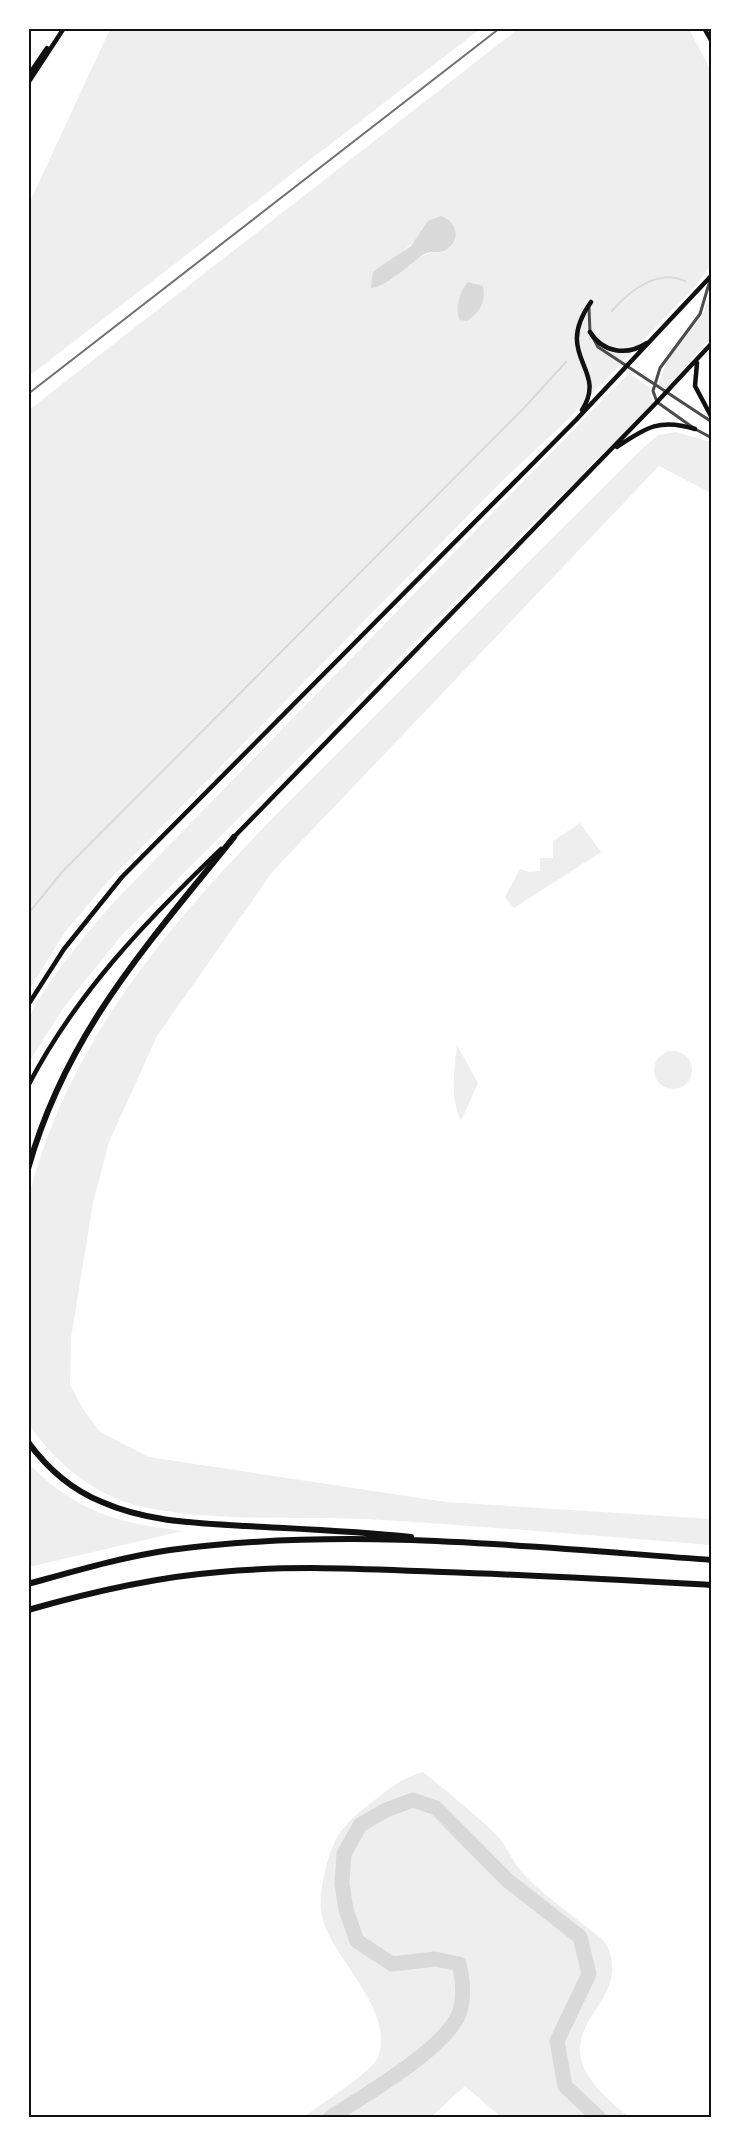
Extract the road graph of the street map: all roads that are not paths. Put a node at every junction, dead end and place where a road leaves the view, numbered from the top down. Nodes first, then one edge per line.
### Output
1 (62, 28) edge
2 (704, 28) edge
3 (711, 42) edge
4 (28, 76) edge
5 (28, 83) edge
6 (711, 275) edge
7 (591, 302) joint
8 (590, 332) junction
9 (656, 336) junction
10 (711, 343) edge
11 (698, 359) junction
12 (628, 366) junction
13 (654, 386) junction
14 (665, 394) junction
15 (657, 402) junction
16 (576, 420) junction
17 (711, 420) edge
18 (695, 429) junction
19 (711, 438) edge
20 (603, 458) junction
21 (234, 837) junction
22 (28, 1005) edge
23 (28, 1086) edge
24 (28, 1169) edge
25 (28, 1442) edge
26 (441, 1541) junction
27 (711, 1560) edge
28 (28, 1584) edge
29 (711, 1586) edge
30 (28, 1610) edge

1 - 4 main road
1 - 5 main road
2 - 3 main road
6 - 9 main road
6 - 13 street
7 - 8 street
7 - 16 main road
8 - 9 main road
8 - 12 street
9 - 12 main road
10 - 11 main road
11 - 14 main road
11 - 17 main road
12 - 13 street
12 - 16 main road
13 - 14 street
13 - 15 street
14 - 15 main road
14 - 17 street
15 - 18 street
15 - 20 main road
16 - 22 main road
18 - 19 street
18 - 20 main road
20 - 21 main road
21 - 23 main road
21 - 24 highway
25 - 26 highway
26 - 27 highway
26 - 28 highway
29 - 30 highway

